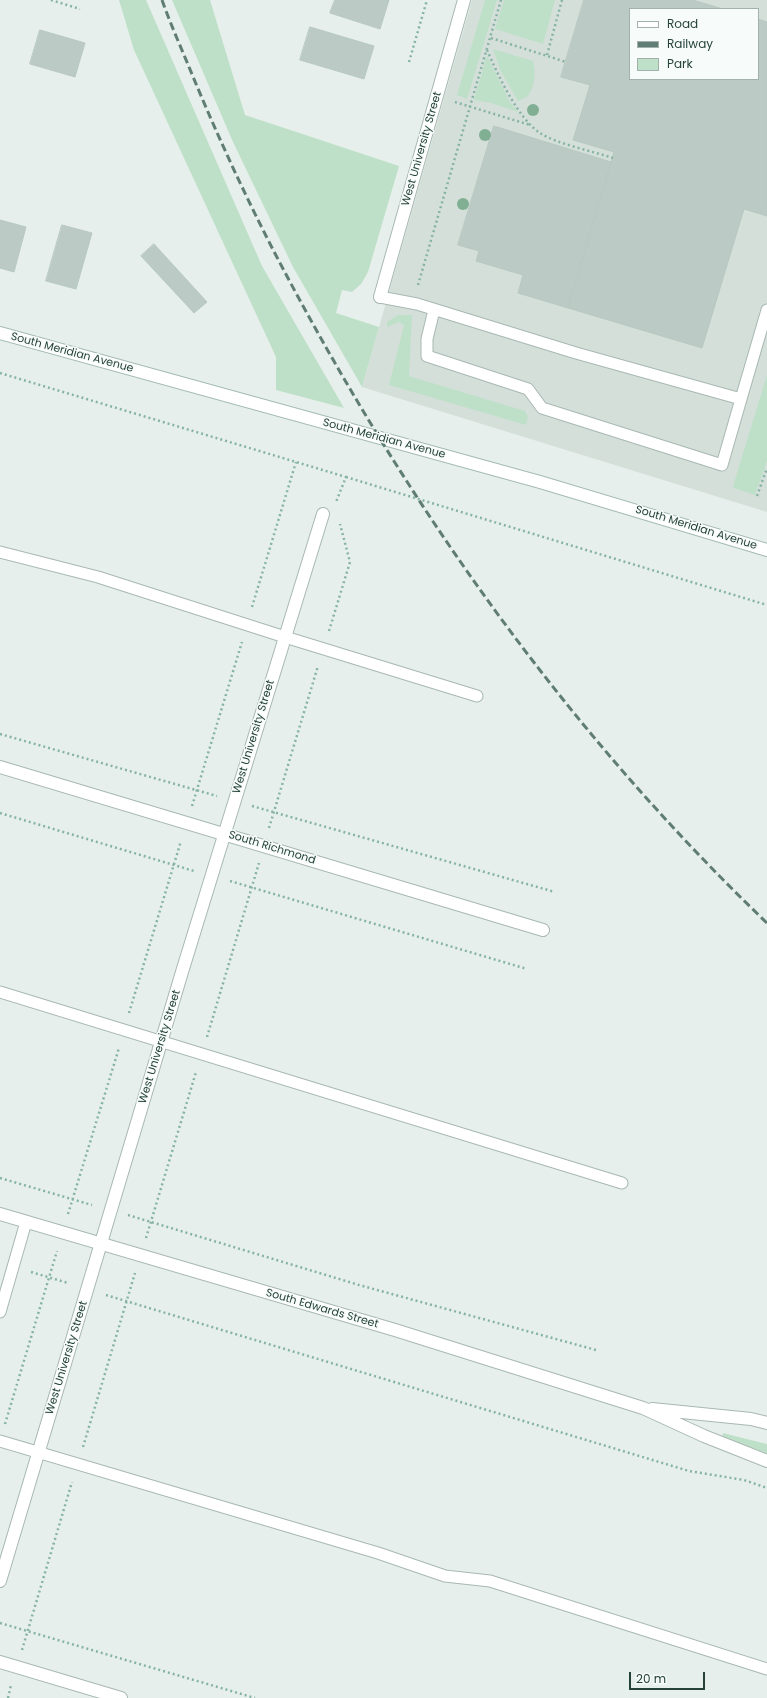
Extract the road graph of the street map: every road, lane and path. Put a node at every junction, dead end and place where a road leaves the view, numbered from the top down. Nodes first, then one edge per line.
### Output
1 (51, 0) edge
2 (427, 0) edge
3 (464, 0) edge
4 (502, 0) edge
5 (562, 0) edge
6 (80, 9) dead end
7 (490, 38) junction
8 (487, 49) junction
9 (546, 55) junction
10 (409, 62) dead end
11 (566, 62) dead end
12 (455, 102) dead end
13 (470, 107) junction
14 (531, 125) junction
15 (613, 158) dead end
16 (417, 287) dead end
17 (380, 297) joint
18 (434, 310) junction
19 (767, 310) edge
20 (0, 333) edge
21 (741, 399) junction
22 (296, 462) dead end
23 (767, 468) edge
24 (346, 476) dead end
25 (757, 496) dead end
26 (323, 514) dead end
27 (767, 550) edge
28 (0, 552) edge
29 (767, 605) edge
30 (247, 625) junction
31 (285, 637) junction
32 (477, 696) dead end
33 (0, 734) edge
34 (0, 767) edge
35 (197, 790) junction
36 (235, 801) junction
37 (0, 813) edge
38 (187, 823) junction
39 (225, 834) junction
40 (174, 865) junction
41 (212, 876) junction
42 (554, 892) dead end
43 (543, 930) dead end
44 (527, 968) dead end
45 (0, 992) edge
46 (124, 1031) junction
47 (161, 1042) junction
48 (0, 1178) edge
49 (622, 1183) dead end
50 (73, 1199) junction
51 (111, 1210) junction
52 (0, 1214) edge
53 (26, 1222) junction
54 (62, 1233) junction
55 (101, 1244) junction
56 (13, 1267) junction
57 (49, 1278) junction
58 (88, 1289) junction
59 (0, 1312) edge
60 (596, 1350) dead end
61 (643, 1408) junction
62 (767, 1423) edge
63 (4, 1425) dead end
64 (0, 1441) edge
65 (38, 1453) junction
66 (767, 1461) edge
67 (767, 1488) edge
68 (0, 1581) edge
69 (0, 1623) edge
70 (0, 1662) edge
71 (767, 1669) edge
72 (121, 1698) edge
73 (255, 1698) edge

1 - 6 path
2 - 10 path
3 - 17 street, West University Street
4 - 7 path
5 - 9 path
7 - 8 path
7 - 9 path
8 - 13 path
8 - 14 path
9 - 11 path
12 - 13 path
13 - 14 path
13 - 16 path
14 - 15 path
17 - 18 lane
18 - 21 lane
18 - 21 lane
19 - 21 lane
20 - 27 street, South Meridian Avenue
22 - 30 path
23 - 25 path
24 - 29 path
26 - 31 street, West University Street
28 - 30 lane
30 - 31 lane
30 - 35 path
31 - 32 lane
31 - 36 street, West University Street
33 - 35 path
34 - 38 street, South Richmond
35 - 36 path
35 - 38 path
36 - 39 street, West University Street
36 - 42 path
37 - 40 path
38 - 39 street, South Richmond
38 - 40 path
39 - 41 street, West University Street
39 - 43 street, South Richmond
40 - 41 path
40 - 46 path
41 - 44 path
41 - 47 street, West University Street
45 - 46 lane
46 - 47 lane
46 - 50 path
47 - 49 lane
47 - 51 street, West University Street
48 - 50 path
50 - 51 path
50 - 54 path
51 - 55 street, West University Street
51 - 60 path
52 - 53 street, South Edwards Street
53 - 54 street, South Edwards Street
53 - 56 lane
54 - 55 street, South Edwards Street
54 - 57 path
55 - 58 street, West University Street
55 - 61 street, South Edwards Street
56 - 57 path
56 - 59 lane
57 - 58 path
57 - 63 path
58 - 65 street, West University Street
58 - 67 path
61 - 62 street
61 - 66 street
64 - 65 lane
65 - 68 street, West University Street
65 - 71 lane
69 - 73 path
70 - 72 street

